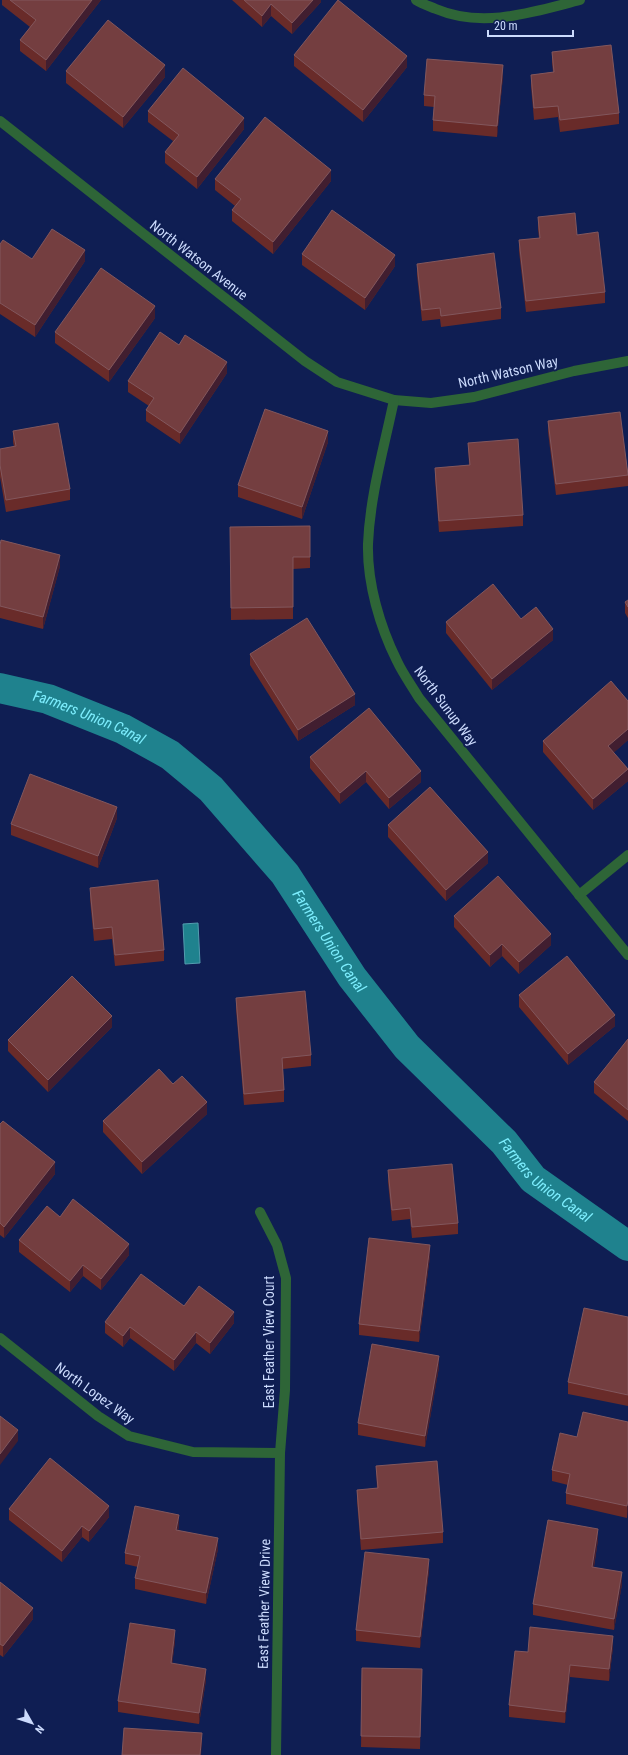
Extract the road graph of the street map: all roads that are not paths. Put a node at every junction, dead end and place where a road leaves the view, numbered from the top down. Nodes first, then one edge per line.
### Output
1 (416, 0) edge
2 (580, 0) edge
3 (0, 121) edge
4 (628, 361) edge
5 (394, 400) junction
6 (628, 855) edge
7 (579, 895) junction
8 (628, 955) edge
9 (260, 1212) dead end
10 (0, 1338) edge
11 (280, 1453) junction
12 (276, 1755) edge

1 - 2 street
3 - 5 street, North Watson Avenue
4 - 5 street, North Watson Way
5 - 7 street, North Sunup Way
6 - 7 street
7 - 8 street, North Sunup Way
9 - 11 street, East Feather View Court
10 - 11 street, North Lopez Way
11 - 12 street, East Feather View Drive

